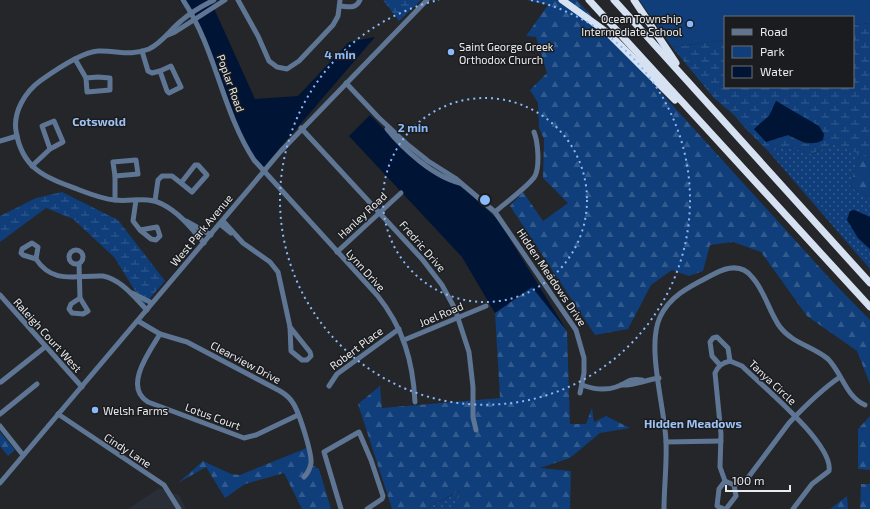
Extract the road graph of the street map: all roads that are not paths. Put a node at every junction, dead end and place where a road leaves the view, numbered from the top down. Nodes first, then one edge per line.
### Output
1 (183, 0) edge
2 (214, 0) edge
3 (225, 0) edge
4 (238, 0) edge
5 (360, 0) edge
6 (427, 0) edge
7 (562, 0) edge
8 (590, 0) edge
9 (614, 0) edge
10 (634, 0) edge
11 (340, 3) edge
12 (192, 13) junction
13 (195, 18) junction
14 (167, 35) junction
15 (142, 51) junction
16 (75, 59) junction
17 (160, 71) junction
18 (86, 78) junction
19 (687, 80) junction
20 (346, 83) junction
21 (302, 128) junction
22 (534, 132) dead end
23 (17, 136) junction
24 (0, 140) edge
25 (723, 147) junction
26 (50, 149) junction
27 (32, 166) junction
28 (263, 172) junction
29 (115, 176) junction
30 (181, 183) junction
31 (400, 193) dead end
32 (115, 200) junction
33 (136, 200) junction
34 (155, 201) junction
35 (379, 212) junction
36 (495, 212) junction
37 (183, 220) junction
38 (221, 222) junction
39 (140, 230) dead end
40 (211, 235) junction
41 (204, 243) junction
42 (337, 252) junction
43 (36, 259) dead end
44 (80, 264) dead end
45 (80, 276) junction
46 (870, 283) edge
47 (131, 293) junction
48 (80, 298) dead end
49 (1, 299) edge
50 (152, 304) junction
51 (486, 306) dead end
52 (870, 307) edge
53 (147, 310) junction
54 (458, 318) junction
55 (138, 321) junction
56 (290, 327) junction
57 (399, 329) junction
58 (160, 334) junction
59 (404, 340) junction
60 (46, 347) junction
61 (730, 361) junction
62 (720, 366) junction
63 (840, 377) junction
64 (659, 378) junction
65 (1, 382) dead end
66 (37, 384) dead end
67 (582, 385) junction
68 (329, 386) dead end
69 (82, 387) junction
70 (580, 393) dead end
71 (415, 402) dead end
72 (865, 406) dead end
73 (0, 414) edge
74 (58, 414) junction
75 (298, 415) junction
76 (795, 417) junction
77 (0, 426) edge
78 (476, 430) dead end
79 (721, 441) junction
80 (666, 442) junction
81 (24, 455) junction
82 (304, 477) dead end
83 (725, 481) junction
84 (0, 483) edge
85 (734, 485) junction
86 (179, 509) edge
87 (341, 509) edge
88 (367, 509) edge
89 (664, 509) edge
90 (725, 509) edge
91 (793, 509) edge

1 - 12 street, Poplar Road
2 - 12 street
3 - 13 street
4 - 11 street
5 - 11 street
6 - 20 street, West Park Avenue
7 - 25 highway
8 - 25 highway
9 - 19 highway
10 - 19 highway
12 - 13 street, Poplar Road
12 - 14 street
13 - 14 street
13 - 28 street, Poplar Road
14 - 15 street
15 - 16 street
15 - 17 street
16 - 18 street
16 - 23 street
17 - 17 street
18 - 18 street
19 - 46 highway
20 - 21 street, West Park Avenue
20 - 36 street, Hidden Meadows Drive
21 - 28 street, West Park Avenue
21 - 35 street, Fredric Drive
22 - 36 street
23 - 24 street
23 - 27 street
25 - 52 highway
26 - 26 street
26 - 27 street
27 - 32 street
28 - 38 street, West Park Avenue
28 - 42 street, Lynn Drive
29 - 29 street
29 - 32 street
30 - 30 street
30 - 34 street
31 - 35 street, Hanley Road
32 - 33 street
33 - 34 street
33 - 39 street
34 - 37 street
35 - 42 street, Hanley Road
35 - 54 street, Fredric Drive
36 - 67 street, Hidden Meadows Drive
37 - 40 street
37 - 41 street
38 - 40 street, West Park Avenue
38 - 56 street
40 - 41 street, West Park Avenue
41 - 50 street, West Park Avenue
42 - 57 street, Lynn Drive
43 - 45 street
44 - 45 street
45 - 47 street
45 - 48 street
47 - 50 street
47 - 53 street
49 - 60 street, Raleigh Court West
50 - 53 street, West Park Avenue
51 - 54 street, Joel Road
53 - 55 street, West Park Avenue
54 - 59 street, Joel Road
54 - 78 street, Fredric Drive
55 - 58 street, Clearview Drive
55 - 69 street, West Park Avenue
56 - 56 street
57 - 59 street, Lynn Drive
57 - 68 street, Robert Place
58 - 75 street, Clearview Drive
58 - 75 street, Lotus Court
59 - 71 street, Lynn Drive
60 - 65 street
60 - 69 street, Raleigh Court West
61 - 62 street
61 - 62 street
61 - 76 street, Tanya Circle
62 - 79 street
63 - 64 street
63 - 72 street
63 - 76 street, Tanya Circle
64 - 67 street
64 - 80 street
66 - 73 street
67 - 70 street, Hidden Meadows Drive
69 - 74 street, West Park Avenue
74 - 81 street, West Park Avenue
74 - 86 street, Cindy Lane
75 - 82 street, Clearview Drive
76 - 85 street, Tanya Circle
76 - 91 street
77 - 81 street
79 - 80 street
79 - 83 street
80 - 89 street
81 - 84 street, West Park Avenue
83 - 85 street
83 - 90 street
85 - 90 street
87 - 88 street

